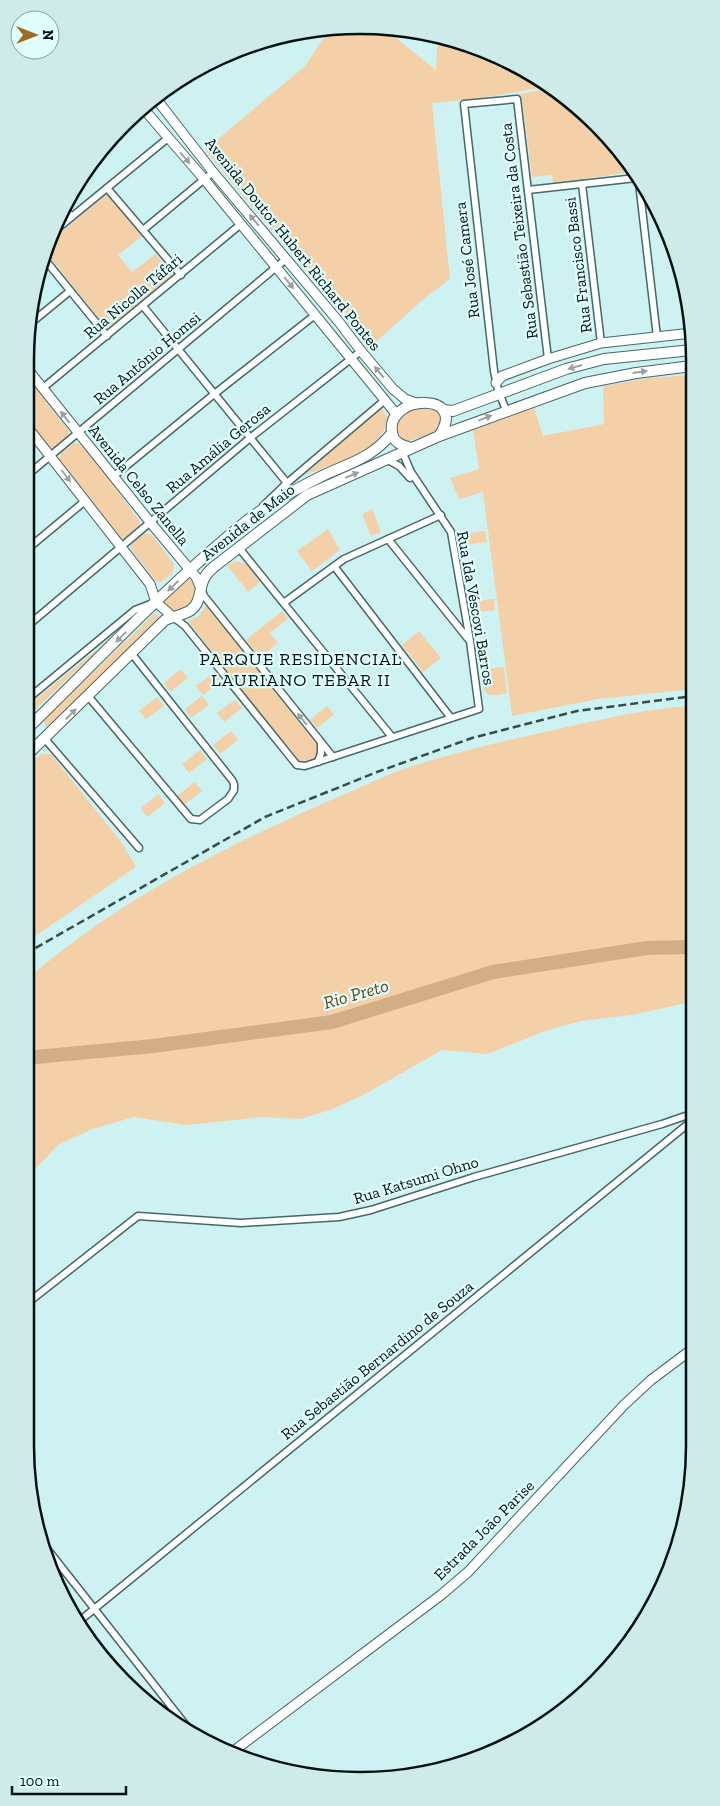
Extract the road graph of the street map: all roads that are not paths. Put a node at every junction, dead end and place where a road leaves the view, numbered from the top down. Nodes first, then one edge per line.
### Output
1 (517, 99) joint
2 (159, 103) edge
3 (147, 113) edge
4 (168, 138) junction
5 (213, 172) junction
6 (631, 179) edge
7 (204, 180) junction
8 (582, 184) junction
9 (107, 188) junction
10 (528, 190) junction
11 (641, 194) edge
12 (70, 216) joint
13 (65, 221) edge
14 (241, 224) junction
15 (143, 230) junction
16 (286, 259) junction
17 (48, 264) edge
18 (276, 267) junction
19 (181, 274) junction
20 (70, 291) junction
21 (143, 306) junction
22 (315, 315) junction
23 (37, 318) edge
24 (685, 334) edge
25 (107, 336) junction
26 (657, 337) junction
27 (601, 343) junction
28 (178, 349) junction
29 (361, 350) junction
30 (686, 351) edge
31 (351, 358) junction
32 (548, 359) junction
33 (686, 367) edge
34 (34, 377) edge
35 (496, 383) junction
36 (43, 388) junction
37 (214, 394) junction
38 (500, 394) junction
39 (385, 400) junction
40 (416, 403) junction
41 (444, 410) junction
42 (506, 410) junction
43 (397, 415) junction
44 (78, 433) junction
45 (392, 433) junction
46 (34, 435) edge
47 (439, 436) junction
48 (250, 438) junction
49 (407, 450) junction
50 (51, 456) junction
51 (388, 460) junction
52 (34, 470) edge
53 (114, 476) junction
54 (287, 483) junction
55 (422, 490) junction
56 (85, 501) junction
57 (441, 515) junction
58 (249, 519) junction
59 (150, 522) junction
60 (388, 539) junction
61 (34, 544) edge
62 (122, 546) junction
63 (239, 548) junction
64 (334, 566) junction
65 (189, 570) junction
66 (202, 589) junction
67 (156, 602) junction
68 (284, 602) junction
69 (172, 617) junction
70 (34, 620) edge
71 (470, 641) junction
72 (132, 654) junction
73 (34, 694) edge
74 (88, 696) junction
75 (43, 714) junction
76 (451, 718) junction
77 (34, 722) edge
78 (392, 737) junction
79 (45, 739) junction
80 (320, 742) junction
81 (35, 747) edge
82 (333, 757) junction
83 (318, 762) junction
84 (139, 848) dead end
85 (686, 1116) edge
86 (686, 1126) edge
87 (34, 1298) edge
88 (686, 1354) edge
89 (53, 1556) edge
90 (94, 1608) junction
91 (83, 1617) edge
92 (180, 1718) edge
93 (238, 1748) edge

1 - 10 street, Rua Sebastião Teixeira da Costa
1 - 35 street, Rua José Camera
2 - 5 main road, Avenida Doutor Hubert Richard Pontes
3 - 4 main road, Avenida Doutor Hubert Richard Pontes
4 -> 7 main road, Avenida Doutor Hubert Richard Pontes
4 - 9 street
5 - 7 street
16 -> 5 main road, Avenida Doutor Hubert Richard Pontes
6 - 8 street
7 - 14 main road, Avenida Doutor Hubert Richard Pontes
7 - 15 street
8 - 10 street
8 - 27 street, Rua Francisco Bassi
9 - 12 street
9 - 15 street
10 - 32 street, Rua Sebastião Teixeira da Costa
11 - 26 street
12 - 13 street
14 - 18 main road, Avenida Doutor Hubert Richard Pontes
14 - 19 street, Rua Nicolla Táfari
15 - 19 street
16 - 18 street, Rua Antônio Homsi
16 - 29 main road, Avenida Doutor Hubert Richard Pontes
17 - 20 street
18 -> 22 main road, Avenida Doutor Hubert Richard Pontes
18 - 28 street, Rua Antônio Homsi
19 - 21 street, Rua Nicolla Táfari
20 - 23 street
20 - 25 street
21 - 25 street, Rua Nicolla Táfari
21 - 28 street
22 - 31 main road, Avenida Doutor Hubert Richard Pontes
22 - 37 street
24 - 26 main road
25 - 36 street, Rua Nicolla Táfari
26 - 27 main road
27 - 32 main road
28 - 37 street
28 - 44 street, Rua Antônio Homsi
29 - 31 street, Rua Amália Gerosa
40 -> 29 main road, Avenida Doutor Hubert Richard Pontes
30 -> 38 main road
31 - 39 main road, Avenida Doutor Hubert Richard Pontes
31 - 48 street, Rua Amália Gerosa
32 - 35 main road
42 -> 33 main road
34 - 36 main road, Avenida Celso Zanella
35 - 38 street, Rua José Camera
44 -> 36 main road, Avenida Celso Zanella
37 - 48 street
37 - 53 street
38 - 41 main road
38 - 42 street, Rua José Camera
39 - 43 main road, Avenida Doutor Hubert Richard Pontes
39 - 54 street
40 - 41 main road
40 - 43 main road
41 - 47 main road
47 -> 42 main road
43 - 45 main road
44 - 50 street, Rua Antônio Homsi
44 - 53 main road, Avenida Celso Zanella
45 - 49 main road
45 - 58 main road, Avenida de Maio
46 - 50 main road
47 - 49 main road
48 - 54 street
48 - 59 street, Rua Amália Gerosa
49 - 51 main road, Avenida de Maio
49 - 55 street, Rua Ida Véscovi Barros
50 - 52 street, Rua Antônio Homsi
50 -> 56 main road
51 - 55 street, Rua Ida Véscovi Barros
63 -> 51 main road, Avenida de Maio
53 - 59 main road, Avenida Celso Zanella
54 - 58 street
55 - 57 street, Rua Ida Véscovi Barros
56 - 61 street
56 - 62 main road
57 - 60 street
57 - 71 street, Rua Ida Véscovi Barros
58 - 65 main road, Avenida de Maio
59 - 62 street, Rua Amália Gerosa
59 - 65 main road, Avenida Celso Zanella
60 - 64 street
60 - 71 street
62 - 67 main road
62 - 70 street, Rua Amália Gerosa
63 - 66 main road, Avenida de Maio
63 - 68 street
64 - 68 street
64 - 76 street
65 - 66 main road, Avenida Celso Zanella
65 -> 67 main road, Avenida de Maio
66 - 69 main road, Avenida de Maio
80 -> 66 street, Avenida Celso Zanella
67 - 69 main road
67 - 73 street
67 -> 75 main road, Avenida de Maio
68 - 78 street
69 - 72 main road, Avenida de Maio
69 - 83 street
71 - 76 street, Rua Ida Véscovi Barros
72 - 74 main road, Avenida de Maio
72 - 74 street
79 -> 74 main road, Avenida de Maio
75 - 77 main road, Avenida de Maio
75 - 79 main road
76 - 78 street
78 - 82 street
79 - 81 main road, Avenida de Maio
79 - 84 street
80 - 82 street, Avenida Celso Zanella
80 - 83 street
82 - 83 street
85 - 87 street, Rua Katsumi Ohno
86 - 90 street, Rua Sebastião Bernardino de Souza
88 - 93 main road, Estrada João Parise
89 - 90 street
90 - 91 street, Rua Sebastião Bernardino de Souza
90 - 92 street

